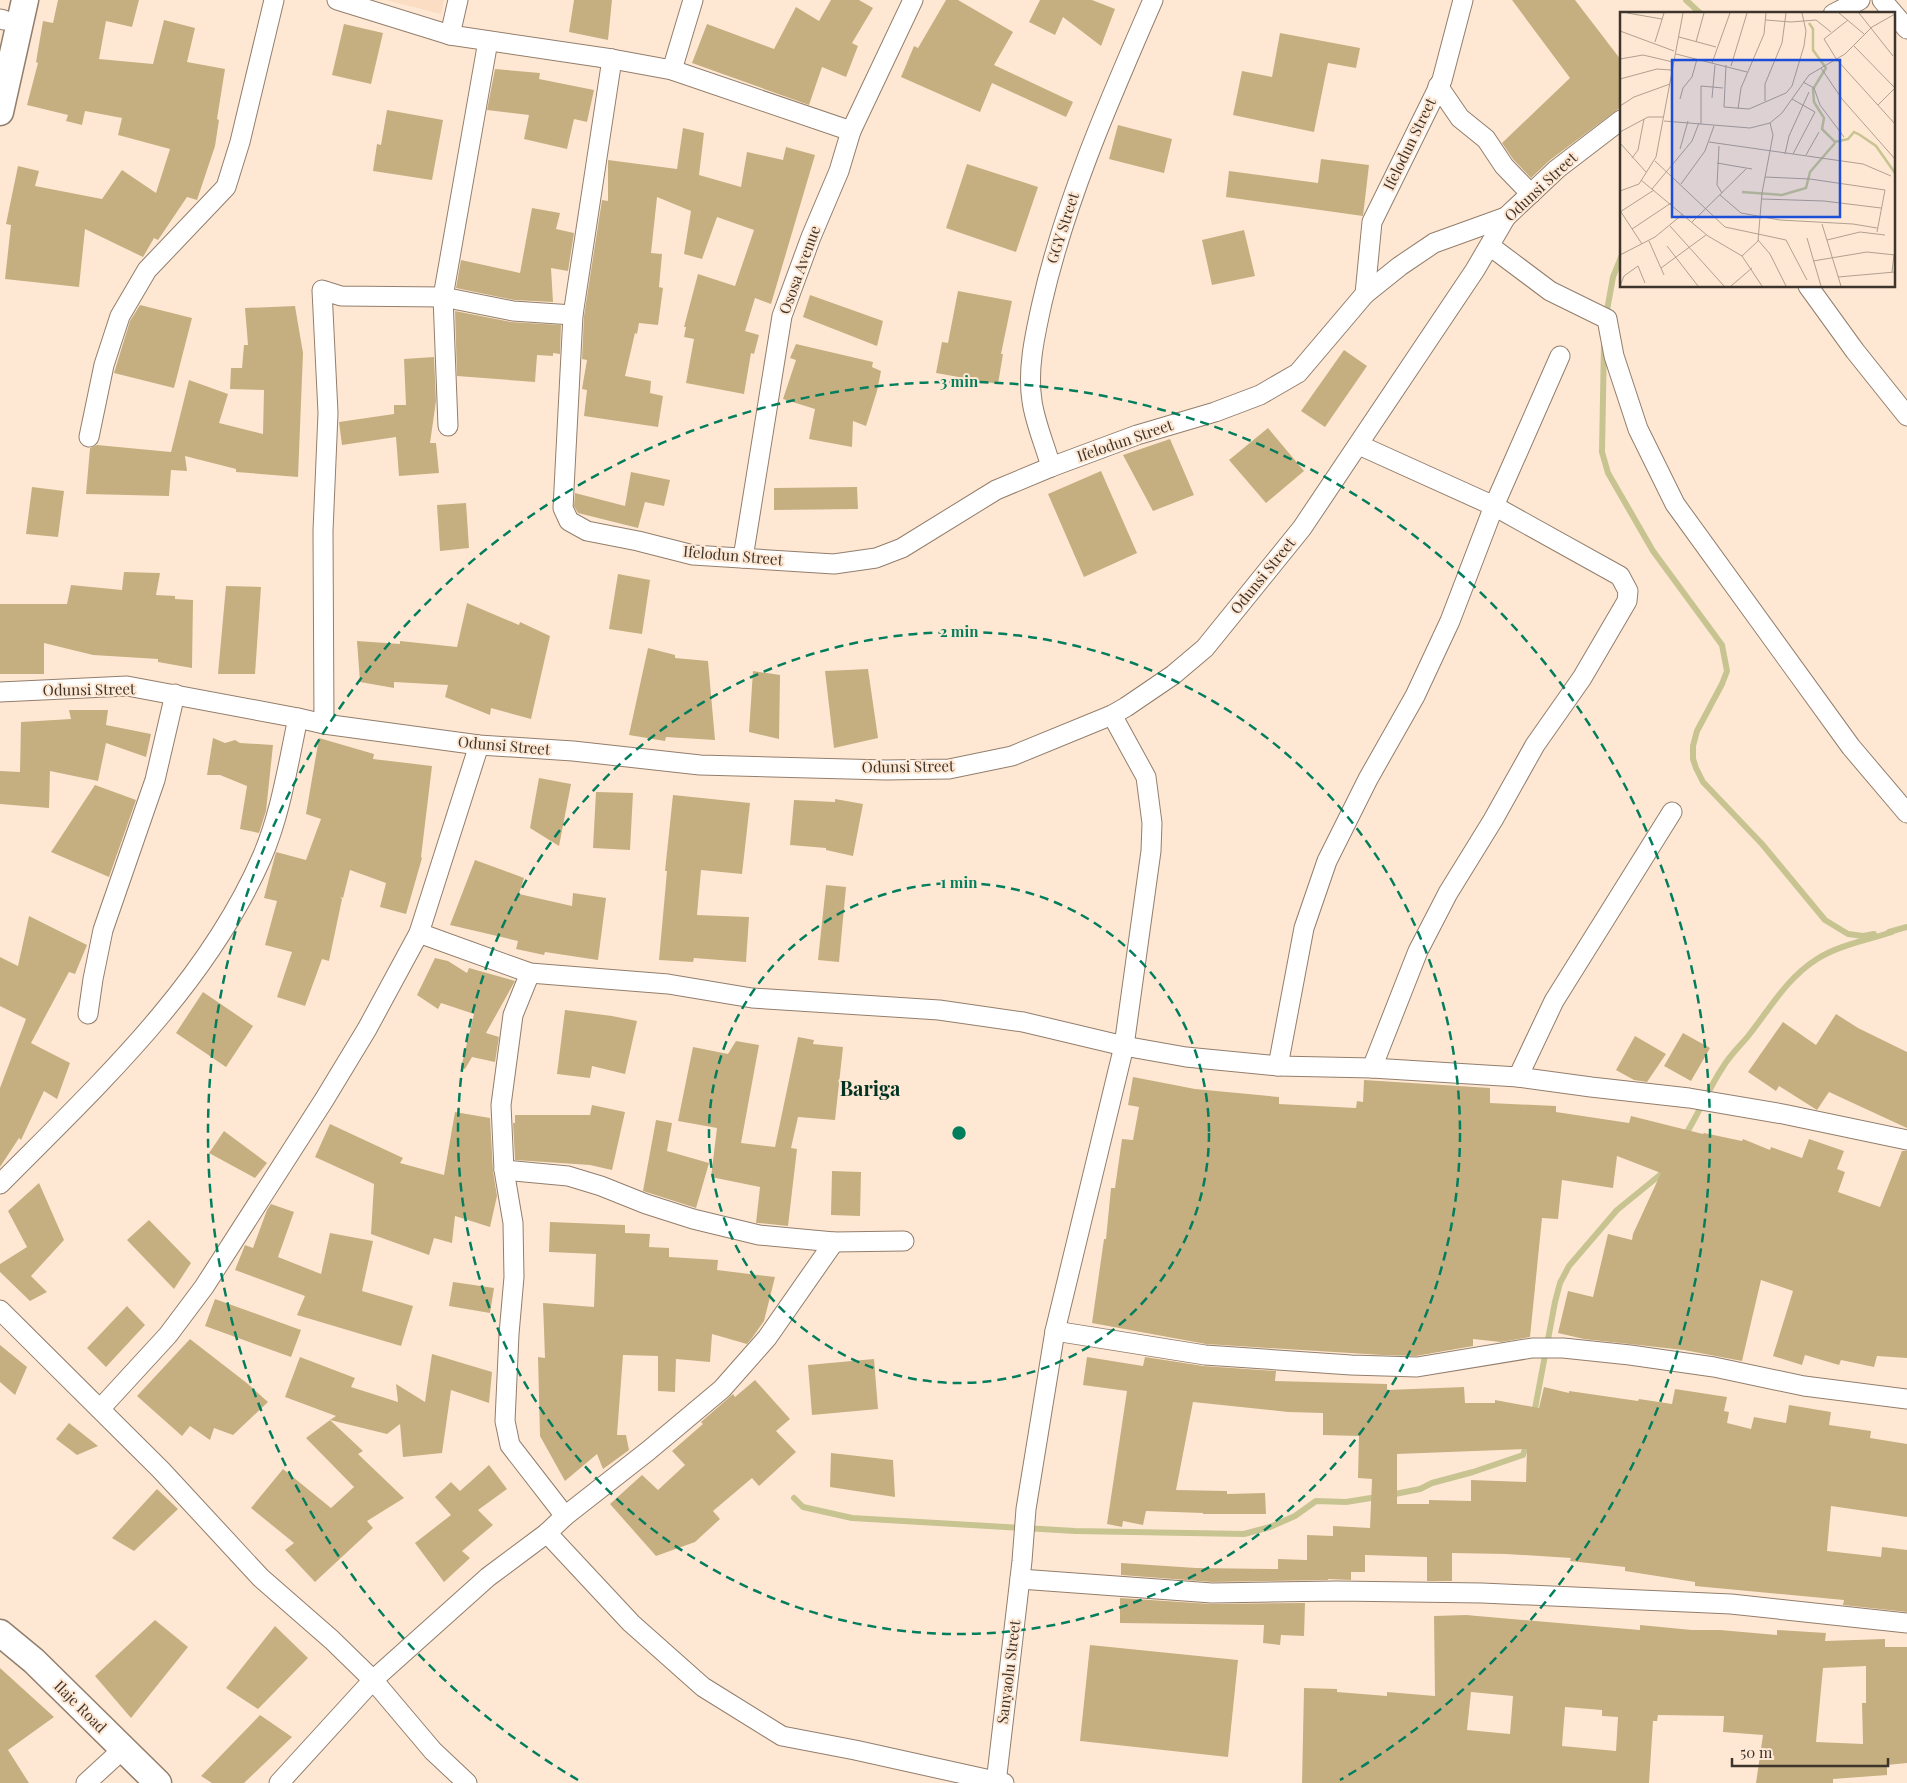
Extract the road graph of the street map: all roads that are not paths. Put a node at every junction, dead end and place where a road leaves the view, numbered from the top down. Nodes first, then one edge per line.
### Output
1 (25, 0) edge
2 (274, 0) edge
3 (337, 0) edge
4 (458, 0) edge
5 (693, 0) edge
6 (913, 0) edge
7 (1153, 0) edge
8 (1463, 0) edge
9 (1860, 0) edge
10 (1882, 0) edge
11 (1837, 12) edge
12 (1892, 12) edge
13 (1894, 14) edge
14 (1907, 29) edge
15 (450, 35) junction
16 (488, 41) junction
17 (612, 58) junction
18 (672, 70) junction
19 (1438, 86) junction
20 (0, 112) edge
21 (1620, 121) edge
22 (851, 130) junction
23 (1530, 194) junction
24 (1506, 217) junction
25 (1490, 246) junction
26 (1809, 288) edge
27 (1365, 294) junction
28 (443, 297) junction
29 (573, 315) junction
30 (1560, 356) dead end
31 (1907, 416) edge
32 (448, 426) dead end
33 (89, 437) dead end
34 (1359, 445) junction
35 (1051, 467) junction
36 (1494, 506) junction
37 (743, 558) junction
38 (0, 692) edge
39 (175, 694) junction
40 (1112, 715) junction
41 (298, 718) junction
42 (324, 724) junction
43 (479, 745) junction
44 (1672, 812) dead end
45 (1907, 813) edge
46 (419, 932) junction
47 (530, 973) junction
48 (88, 1014) dead end
49 (1124, 1046) junction
50 (1278, 1066) junction
51 (1372, 1068) junction
52 (1518, 1077) junction
53 (1907, 1140) edge
54 (504, 1170) junction
55 (0, 1184) edge
56 (904, 1241) dead end
57 (834, 1242) junction
58 (0, 1310) edge
59 (1055, 1331) junction
60 (1907, 1399) edge
61 (100, 1409) junction
62 (565, 1516) junction
63 (547, 1533) junction
64 (1020, 1579) junction
65 (1907, 1623) edge
66 (0, 1633) edge
67 (373, 1680) junction
68 (123, 1749) junction
69 (86, 1783) edge
70 (158, 1783) edge
71 (279, 1783) edge
72 (467, 1783) edge
73 (998, 1783) edge

1 - 20 street
2 - 33 street
3 - 15 street
4 - 15 street
5 - 18 street
6 - 22 street, Ososa Avenue
7 - 35 street, GGY Street
8 - 19 street, Ifelodun Street
9 - 11 street
10 - 12 street
13 - 14 street
15 - 16 street
16 - 17 street
16 - 28 street
17 - 18 street
17 - 29 street
18 - 22 street
19 - 23 street
19 - 27 street, Ifelodun Street
21 - 23 street, Odunsi Street
22 - 37 street, Ososa Avenue
23 - 24 street, Odunsi Street
24 - 25 street, Odunsi Street
24 - 27 street
25 - 34 street, Odunsi Street
25 - 45 street
26 - 31 street
27 - 35 street, Ifelodun Street
28 - 29 street
28 - 32 street
28 - 42 street
29 - 37 street, Ifelodun Street
30 - 36 street
34 - 36 street
34 - 40 street, Odunsi Street
35 - 37 street, Ifelodun Street
36 - 50 street
36 - 51 street
38 - 39 street, Odunsi Street
39 - 41 street, Odunsi Street
39 - 48 street
40 - 43 street, Odunsi Street
40 - 49 street, Sanyaolu Street
41 - 42 street, Odunsi Street
41 - 55 street
42 - 43 street, Odunsi Street
43 - 46 street
44 - 52 street
46 - 47 street
46 - 61 street
47 - 49 street
47 - 54 street
49 - 50 street
49 - 59 street, Sanyaolu Street
50 - 51 street
51 - 52 street
52 - 53 street
54 - 57 street
54 - 62 street
56 - 57 street
57 - 62 street
58 - 61 street
59 - 60 street
59 - 64 street, Sanyaolu Street
61 - 67 street
62 - 63 street
63 - 67 street
63 - 73 street
64 - 65 street
64 - 73 street, Sanyaolu Street
66 - 68 street, Ilaje Road
67 - 71 street
67 - 72 street
68 - 69 street
68 - 70 street, Ilaje Road

